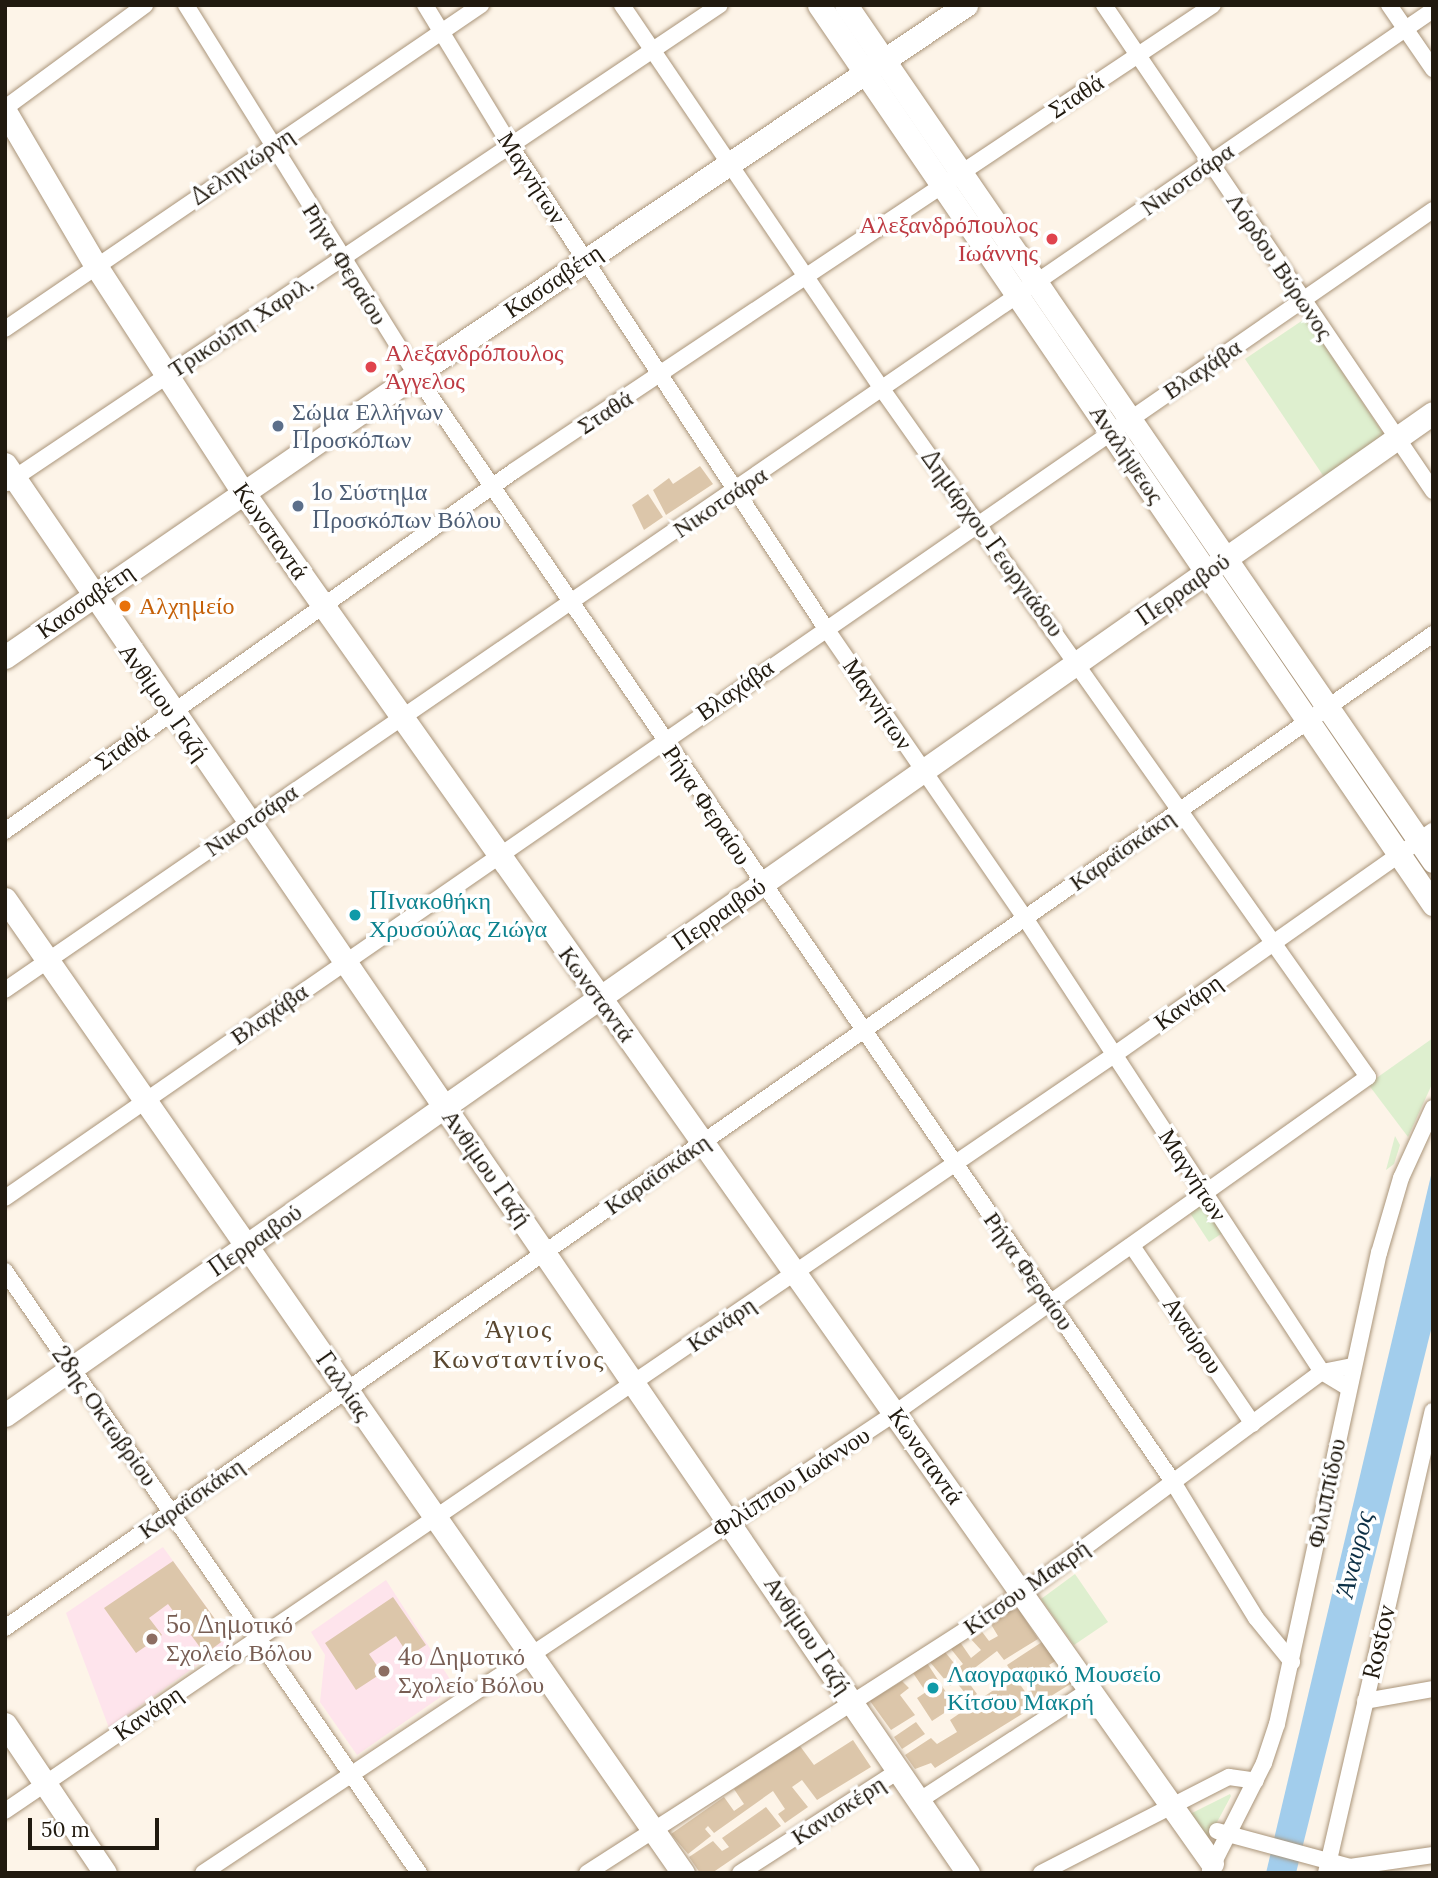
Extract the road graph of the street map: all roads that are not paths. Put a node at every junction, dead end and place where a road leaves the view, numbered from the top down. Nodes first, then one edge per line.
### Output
1 (145, 5) edge
2 (186, 5) edge
3 (425, 5) edge
4 (481, 5) edge
5 (622, 5) edge
6 (720, 5) edge
7 (819, 5) edge
8 (846, 5) edge
9 (966, 5) edge
10 (1104, 5) edge
11 (1213, 5) edge
12 (1389, 5) edge
13 (1433, 10) edge
14 (1405, 29) junction
15 (441, 32) junction
16 (652, 52) junction
17 (1137, 56) junction
18 (884, 60) junction
19 (1433, 69) edge
20 (864, 73) junction
21 (5, 109) edge
22 (271, 146) junction
23 (512, 148) junction
24 (1210, 163) junction
25 (727, 164) junction
26 (962, 171) junction
27 (943, 184) junction
28 (1433, 210) edge
29 (343, 260) junction
30 (585, 260) junction
31 (96, 266) junction
32 (806, 277) junction
33 (1038, 281) junction
34 (1018, 295) junction
35 (1303, 300) junction
36 (5, 329) edge
37 (166, 375) junction
38 (416, 375) junction
39 (661, 376) junction
40 (883, 389) junction
41 (1433, 413) edge
42 (1131, 417) junction
43 (1111, 430) junction
44 (1398, 438) junction
45 (8, 475) edge
46 (492, 486) junction
47 (1433, 491) edge
48 (243, 492) junction
49 (736, 492) junction
50 (977, 521) junction
51 (1227, 558) junction
52 (1208, 571) junction
53 (92, 597) junction
54 (571, 604) junction
55 (322, 605) junction
56 (825, 627) junction
57 (1433, 634) edge
58 (5, 657) edge
59 (1078, 662) junction
60 (1329, 707) junction
61 (171, 712) junction
62 (400, 716) junction
63 (1308, 721) junction
64 (664, 740) junction
65 (923, 771) junction
66 (1181, 809) junction
67 (247, 822) junction
68 (5, 831) edge
69 (1426, 835) edge
70 (498, 855) junction
71 (1398, 855) junction
72 (1433, 861) edge
73 (761, 885) junction
74 (5, 899) edge
75 (1433, 904) edge
76 (1025, 918) junction
77 (1272, 942) junction
78 (48, 960) junction
79 (344, 962) junction
80 (5, 990) edge
81 (600, 998) junction
82 (863, 1030) junction
83 (1114, 1055) junction
84 (1368, 1077) joint
85 (145, 1100) junction
86 (445, 1107) junction
87 (1433, 1108) edge
88 (703, 1142) junction
89 (954, 1164) junction
90 (1205, 1194) junction
91 (5, 1198) edge
92 (1132, 1246) junction
93 (246, 1247) junction
94 (546, 1251) junction
95 (5, 1271) edge
96 (796, 1272) junction
97 (1052, 1304) junction
98 (1353, 1366) junction
99 (72, 1368) junction
100 (1322, 1372) junction
101 (636, 1383) junction
102 (1349, 1388) junction
103 (347, 1390) junction
104 (1433, 1411) edge
105 (895, 1413) junction
106 (5, 1415) edge
107 (1253, 1424) junction
108 (1173, 1482) junction
109 (171, 1512) junction
110 (435, 1517) junction
111 (731, 1521) junction
112 (1023, 1593) junction
113 (5, 1628) edge
114 (257, 1637) junction
115 (531, 1655) junction
116 (1292, 1662) junction
117 (1091, 1689) junction
118 (1433, 1689) edge
119 (853, 1702) junction
120 (1365, 1702) junction
121 (5, 1724) edge
122 (900, 1770) junction
123 (351, 1774) junction
124 (1256, 1781) junction
125 (47, 1783) junction
126 (920, 1800) junction
127 (1172, 1804) junction
128 (5, 1811) edge
129 (652, 1830) junction
130 (1221, 1832) junction
131 (1433, 1855) edge
132 (1412, 1866) edge
133 (1327, 1867) edge
134 (1211, 1868) edge
135 (105, 1873) edge
136 (203, 1873) edge
137 (419, 1873) edge
138 (587, 1873) edge
139 (683, 1873) edge
140 (740, 1873) edge
141 (968, 1873) edge
142 (1041, 1873) edge

1 - 21 street
2 - 22 street, Ρήγα Φεραίου
3 - 15 street, Μαγνήτων
4 - 15 street, Δεληγιώργη
5 - 16 street, Δημάρχου Γεωργιάδου
6 - 16 street, Τρικούπη Χαριλ.
7 - 20 street, Αναλήψεως
8 - 18 street, Αναλήψεως
9 - 18 street, Κασσαβέτη
10 - 17 street, Λόρδου Βύρωνος
11 - 17 street, Σταθά
12 - 14 street
13 - 14 street, Νικοτσάρα
14 - 19 street
14 - 24 street, Νικοτσάρα
15 - 22 street, Δεληγιώργη
15 - 23 street, Μαγνήτων
16 - 23 street, Τρικούπη Χαριλ.
16 - 25 street, Δημάρχου Γεωργιάδου
17 - 24 street, Λόρδου Βύρωνος
17 - 26 street, Σταθά
18 - 20 street, Κασσαβέτη
18 - 26 street, Αναλήψεως
20 - 25 street, Κασσαβέτη
20 - 27 street, Αναλήψεως
21 - 31 street, Κωνσταντά
22 - 29 street, Ρήγα Φεραίου
22 - 31 street, Δεληγιώργη
23 - 29 street, Τρικούπη Χαριλ.
23 - 30 street, Μαγνήτων
24 - 33 street, Νικοτσάρα
24 - 35 street, Λόρδου Βύρωνος
25 - 30 street, Κασσαβέτη
25 - 32 street, Δημάρχου Γεωργιάδου
26 - 27 street, Σταθά
26 - 33 street, Αναλήψεως
27 - 32 street, Σταθά
27 - 34 street, Αναλήψεως
28 - 35 street, Βλαχάβα
29 - 37 street, Τρικούπη Χαριλ.
29 - 38 street, Ρήγα Φεραίου
30 - 38 street, Κασσαβέτη
30 - 39 street, Μαγνήτων
31 - 36 street, Δεληγιώργη
31 - 37 street, Κωνσταντά
32 - 39 street, Σταθά
32 - 40 street, Δημάρχου Γεωργιάδου
33 - 34 street, Νικοτσάρα
33 - 42 street, Αναλήψεως
34 - 40 street, Νικοτσάρα
34 - 43 street, Αναλήψεως
35 - 42 street, Βλαχάβα
35 - 44 street, Λόρδου Βύρωνος
37 - 45 street, Τρικούπη Χαριλ.
37 - 48 street, Κωνσταντά
38 - 46 street, Ρήγα Φεραίου
38 - 48 street, Κασσαβέτη
39 - 46 street, Σταθά
39 - 49 street, Μαγνήτων
40 - 49 street, Νικοτσάρα
40 - 50 street, Δημάρχου Γεωργιάδου
41 - 44 street, Περραιβού
42 - 43 street, Βλαχάβα
42 - 51 street, Αναλήψεως
43 - 50 street, Βλαχάβα
43 - 52 street, Αναλήψεως
44 - 47 street, Λόρδου Βύρωνος
44 - 51 street, Περραιβού
45 - 53 street, Ανθίμου Γαζή
46 - 54 street, Ρήγα Φεραίου
46 - 55 street, Σταθά
48 - 53 street, Κασσαβέτη
48 - 55 street, Κωνσταντά
49 - 54 street, Νικοτσάρα
49 - 56 street, Μαγνήτων
50 - 56 street, Βλαχάβα
50 - 59 street, Δημάρχου Γεωργιάδου
51 - 52 street, Περραιβού
51 - 60 street, Αναλήψεως
52 - 59 street, Περραιβού
52 - 63 street, Αναλήψεως
53 - 58 street, Κασσαβέτη
53 - 61 street, Ανθίμου Γαζή
54 - 62 street, Νικοτσάρα
54 - 64 street, Ρήγα Φεραίου
55 - 61 street, Σταθά
55 - 62 street, Κωνσταντά
56 - 64 street, Βλαχάβα
56 - 65 street, Μαγνήτων
57 - 60 street, Καραϊσκάκη
59 - 65 street, Περραιβού
59 - 66 street, Δημάρχου Γεωργιάδου
60 - 63 street, Καραϊσκάκη
60 - 69 street, Αναλήψεως
61 - 67 street, Ανθίμου Γαζή
61 - 68 street, Σταθά
62 - 67 street, Νικοτσάρα
62 - 70 street, Κωνσταντά
63 - 66 street, Καραϊσκάκη
63 - 71 street, Αναλήψεως
64 - 70 street, Βλαχάβα
64 - 73 street, Ρήγα Φεραίου
65 - 73 street, Περραιβού
65 - 76 street, Μαγνήτων
66 - 76 street, Καραϊσκάκη
66 - 77 street, Δημάρχου Γεωργιάδου
67 - 78 street, Νικοτσάρα
67 - 79 street, Ανθίμου Γαζή
69 - 71 street, Κανάρη
69 - 72 street, Αναλήψεως
70 - 79 street, Βλαχάβα
70 - 81 street, Κωνσταντά
71 - 75 street, Αναλήψεως
71 - 77 street, Κανάρη
73 - 81 street, Περραιβού
73 - 82 street, Ρήγα Φεραίου
74 - 78 street, Γαλλίας
76 - 82 street, Καραϊσκάκη
76 - 83 street, Μαγνήτων
77 - 83 street, Κανάρη
77 - 84 street, Δημάρχου Γεωργιάδου
78 - 80 street, Νικοτσάρα
78 - 85 street, Γαλλίας
79 - 85 street, Βλαχάβα
79 - 86 street, Ανθίμου Γαζή
81 - 86 street, Περραιβού
81 - 88 street, Κωνσταντά
82 - 88 street, Καραϊσκάκη
82 - 89 street, Ρήγα Φεραίου
83 - 89 street, Κανάρη
83 - 90 street, Μαγνήτων
84 - 90 street, Φιλίππου Ιωάννου
85 - 91 street, Βλαχάβα
85 - 93 street, Γαλλίας
86 - 93 street, Περραιβού
86 - 94 street, Ανθίμου Γαζή
87 - 98 street, Φιλιππίδου
88 - 94 street, Καραϊσκάκη
88 - 96 street, Κωνσταντά
89 - 96 street, Κανάρη
89 - 97 street, Ρήγα Φεραίου
90 - 92 street, Φιλίππου Ιωάννου
90 - 100 street, Μαγνήτων
92 - 97 street, Φιλίππου Ιωάννου
92 - 107 street, Αναύρου
93 - 99 street, Περραιβού
93 - 103 street, Γαλλίας
94 - 101 street, Ανθίμου Γαζή
94 - 103 street, Καραϊσκάκη
95 - 99 street, 28ης Οκτωβρίου
96 - 101 street, Κανάρη
96 - 105 street, Κωνσταντά
97 - 105 street, Φιλίππου Ιωάννου
97 - 108 street, Ρήγα Φεραίου
98 - 100 street, Κίτσου Μακρή
98 - 102 street, Φιλιππίδου
99 - 106 street, Περραιβού
99 - 109 street, 28ης Οκτωβρίου
100 - 102 street, Μαγνήτων
100 - 107 street, Κίτσου Μακρή
101 - 110 street, Κανάρη
101 - 111 street, Ανθίμου Γαζή
102 - 116 street, Φιλιππίδου
103 - 109 street, Καραϊσκάκη
103 - 110 street, Γαλλίας
104 - 120 street, Rostov
105 - 111 street, Φιλίππου Ιωάννου
105 - 112 street, Κωνσταντά
107 - 108 street, Κίτσου Μακρή
108 - 112 street, Κίτσου Μακρή
108 - 116 street, Ρήγα Φεραίου
109 - 113 street, Καραϊσκάκη
109 - 114 street, 28ης Οκτωβρίου
110 - 114 street, Κανάρη
110 - 115 street, Γαλλίας
111 - 115 street, Φιλίππου Ιωάννου
111 - 119 street, Ανθίμου Γαζή
112 - 117 street, Κωνσταντά
112 - 119 street, Κίτσου Μακρή
114 - 123 street, 28ης Οκτωβρίου
114 - 125 street, Κανάρη
115 - 123 street, Φιλίππου Ιωάννου
115 - 129 street, Γαλλίας
116 - 124 street, Φιλιππίδου
117 - 126 street, Κανισκέρη
117 - 127 street, Κωνσταντά
118 - 120 street
119 - 122 street, Ανθίμου Γαζή
119 - 129 street, Κίτσου Μακρή
120 - 133 street, Rostov
121 - 125 street
122 - 126 street, Ανθίμου Γαζή
122 - 140 street, Κανισκέρη
123 - 136 street, Φιλίππου Ιωάννου
123 - 137 street, 28ης Οκτωβρίου
124 - 127 street
124 - 130 street, Φιλιππίδου
125 - 128 street, Κανάρη
125 - 135 street
126 - 141 street, Ανθίμου Γαζή
127 - 134 street, Κωνσταντά
127 - 142 street
129 - 138 street, Κίτσου Μακρή
129 - 139 street, Γαλλίας
130 - 133 street
130 - 134 street, Φιλιππίδου
131 - 132 street
132 - 133 street

